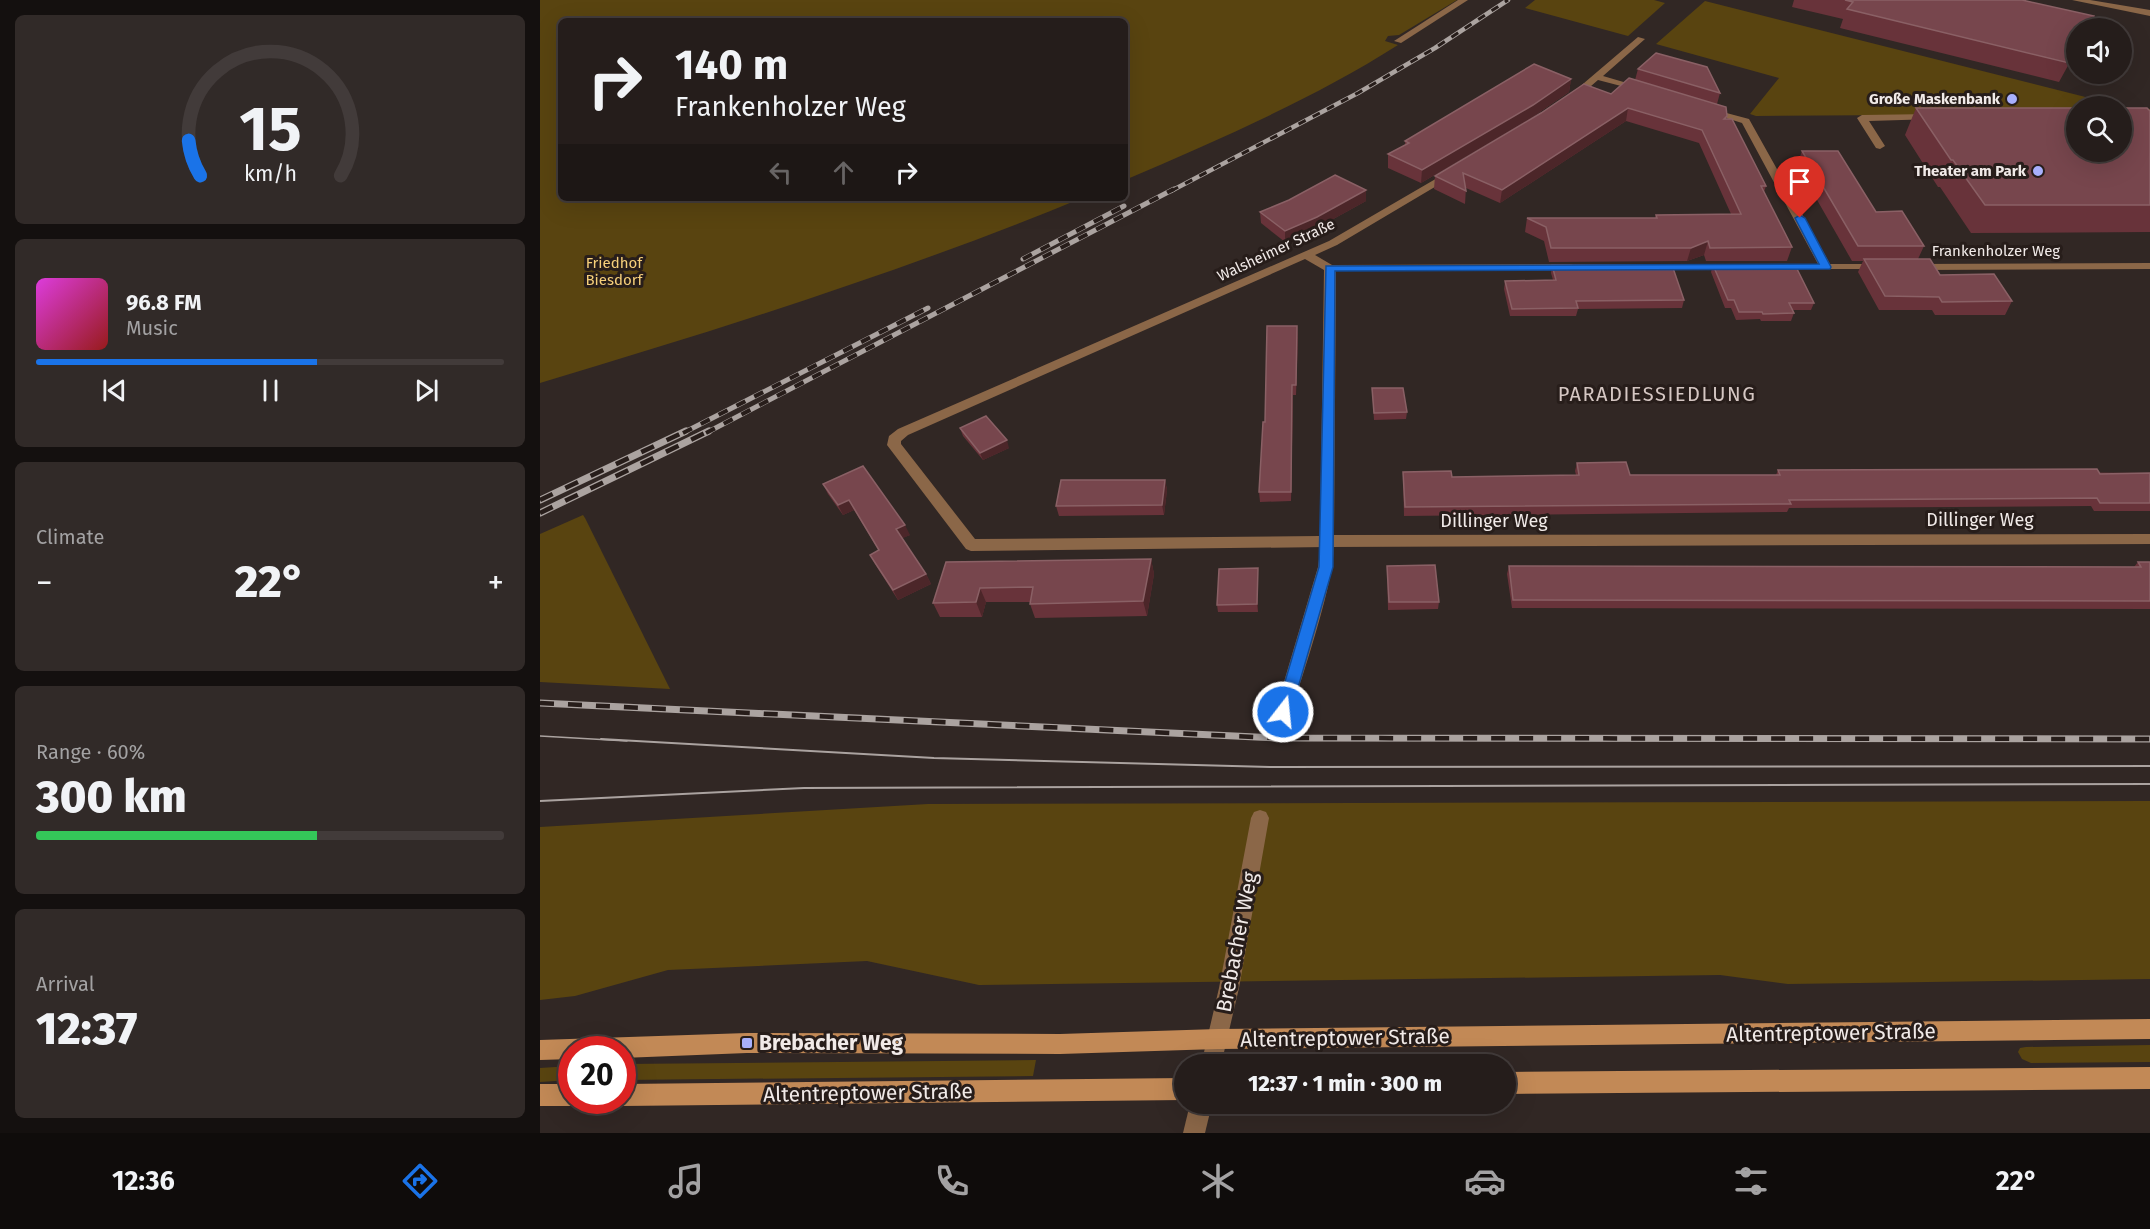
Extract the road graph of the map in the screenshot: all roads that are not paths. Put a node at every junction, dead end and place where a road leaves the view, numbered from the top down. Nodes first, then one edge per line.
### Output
1 (1464, 0) edge
2 (2076, 0) edge
3 (2150, 14) edge
4 (1641, 39) dead end
5 (1398, 40) dead end
6 (1596, 77) junction
7 (1656, 94) edge
8 (1563, 104) edge
9 (1701, 108) edge
10 (1945, 117) edge
11 (1880, 146) dead end
12 (1459, 168) edge
13 (1306, 255) junction
14 (2150, 266) edge
15 (1579, 267) edge
16 (1639, 267) edge
17 (1742, 267) edge
18 (1765, 267) edge
19 (1826, 267) junction
20 (1330, 268) junction
21 (894, 439) joint
22 (2150, 539) edge
23 (1327, 541) junction
24 (1283, 712) dead end
25 (1260, 818) dead end
26 (2150, 1029) edge
27 (1218, 1039) junction
28 (540, 1050) edge
29 (1214, 1054) edge
30 (2150, 1078) edge
31 (1516, 1083) edge
32 (1174, 1089) edge
33 (540, 1095) edge
34 (558, 1095) edge
35 (636, 1095) edge
36 (1199, 1114) edge
37 (1194, 1133) edge

1 - 5 street
2 - 3 street
4 - 6 street
6 - 7 street
6 - 8 street
9 - 19 street
10 - 11 street
12 - 13 street, Walsheimer Straße
13 - 20 street
13 - 21 street, Walsheimer Straße
14 - 19 street, Frankenholzer Weg
15 - 20 street
16 - 17 street
18 - 19 street, Frankenholzer Weg
20 - 23 street
21 - 23 street, Dillinger Weg
22 - 23 street, Dillinger Weg
23 - 24 street
25 - 27 street, Brebacher Weg
26 - 27 main road, Altentreptower Straße
27 - 28 main road, Altentreptower Straße
27 - 29 street, Brebacher Weg
30 - 31 main road
32 - 35 main road, Altentreptower Straße
33 - 34 main road
36 - 37 street

